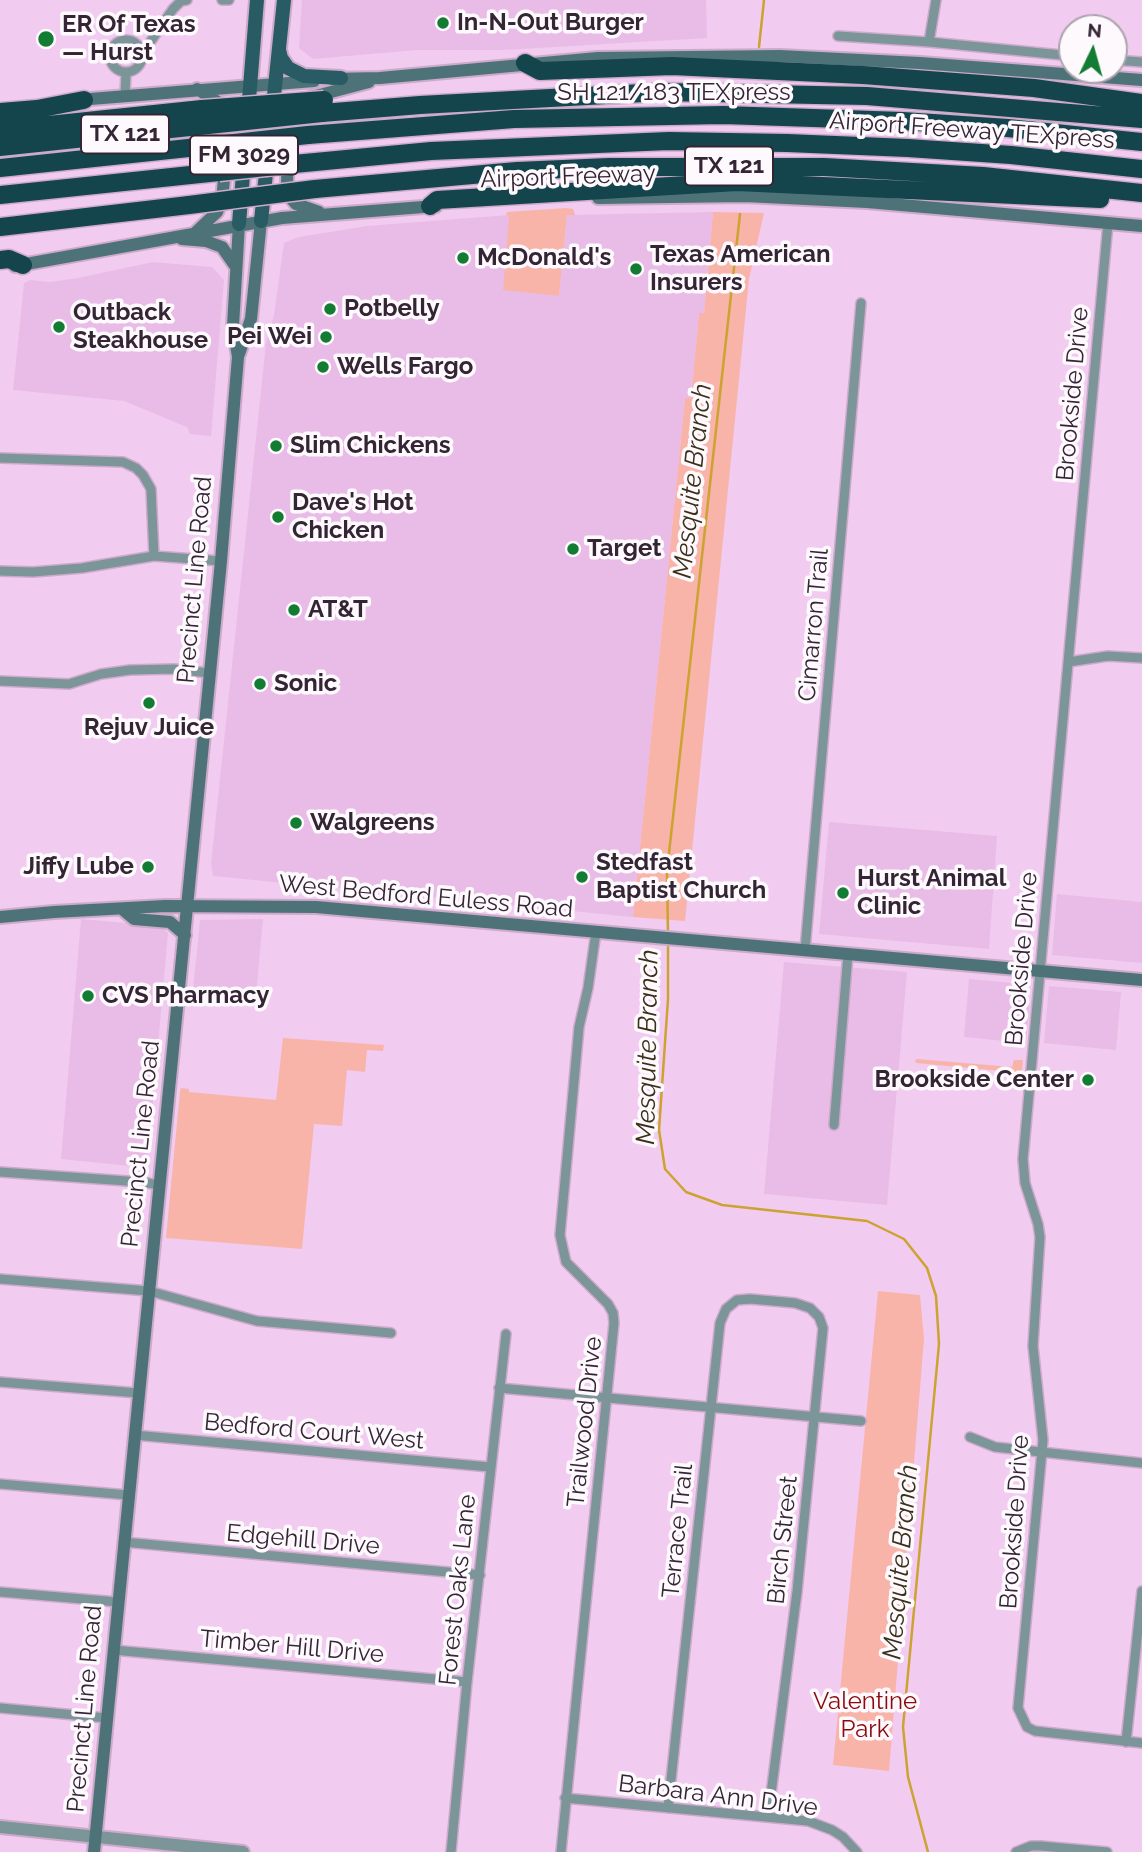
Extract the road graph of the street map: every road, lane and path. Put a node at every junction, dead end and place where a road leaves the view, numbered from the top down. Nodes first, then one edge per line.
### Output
1 (187, 0) edge
2 (222, 0) edge
3 (229, 0) edge
4 (257, 0) edge
5 (284, 0) edge
6 (936, 0) edge
7 (838, 36) dead end
8 (929, 42) junction
9 (278, 46) junction
10 (142, 54) junction
11 (1058, 55) edge
12 (526, 63) junction
13 (126, 73) junction
14 (341, 78) junction
15 (375, 78) junction
16 (1142, 80) edge
17 (274, 83) junction
18 (249, 85) junction
19 (197, 89) junction
20 (125, 96) junction
21 (85, 100) joint
22 (1142, 103) edge
23 (4, 106) edge
24 (200, 118) junction
25 (1142, 119) edge
26 (0, 130) edge
27 (1142, 142) edge
28 (0, 147) edge
29 (0, 158) edge
30 (84, 159) junction
31 (0, 168) edge
32 (1142, 169) edge
33 (90, 186) junction
34 (1142, 193) edge
35 (0, 195) edge
36 (1142, 203) edge
37 (0, 206) edge
38 (430, 206) junction
39 (323, 214) junction
40 (69, 220) junction
41 (261, 221) junction
42 (1108, 223) junction
43 (239, 224) junction
44 (1142, 226) edge
45 (0, 227) edge
46 (195, 232) junction
47 (164, 238) junction
48 (0, 239) edge
49 (0, 260) edge
50 (23, 265) junction
51 (0, 268) edge
52 (237, 268) junction
53 (860, 303) dead end
54 (238, 358) junction
55 (0, 458) edge
56 (154, 556) junction
57 (221, 561) junction
58 (0, 571) edge
59 (1142, 658) edge
60 (1068, 662) junction
61 (209, 673) junction
62 (0, 681) edge
63 (188, 905) junction
64 (122, 909) junction
65 (0, 917) edge
66 (596, 932) junction
67 (185, 935) junction
68 (805, 950) junction
69 (848, 954) junction
70 (1040, 971) junction
71 (1142, 980) edge
72 (834, 1125) dead end
73 (0, 1172) edge
74 (160, 1185) junction
75 (0, 1279) edge
76 (149, 1291) junction
77 (774, 1301) joint
78 (391, 1333) dead end
79 (506, 1334) dead end
80 (0, 1382) edge
81 (499, 1388) junction
82 (138, 1393) junction
83 (607, 1398) junction
84 (710, 1408) junction
85 (815, 1417) junction
86 (861, 1421) dead end
87 (134, 1435) junction
88 (970, 1437) dead end
89 (1042, 1453) junction
90 (1142, 1463) edge
91 (490, 1467) junction
92 (0, 1484) edge
93 (128, 1495) junction
94 (123, 1542) junction
95 (480, 1575) junction
96 (1142, 1591) edge
97 (0, 1592) edge
98 (118, 1602) junction
99 (113, 1650) junction
100 (467, 1682) junction
101 (0, 1708) edge
102 (107, 1718) junction
103 (1126, 1742) junction
104 (1142, 1743) edge
105 (565, 1798) junction
106 (668, 1808) junction
107 (768, 1817) junction
108 (0, 1827) edge
109 (96, 1837) junction
110 (94, 1852) edge
111 (243, 1852) edge
112 (451, 1852) edge
113 (561, 1852) edge
114 (857, 1852) edge
115 (1016, 1852) edge
116 (1107, 1852) edge

1 - 10 street
2 - 3 street
4 - 18 main road, Precinct Line Road / FM 3029
5 - 9 main road, Precinct Line Road / FM 3029
6 - 8 street
7 - 8 street
8 - 11 street
9 - 14 main road
9 - 17 main road, Precinct Line Road / FM 3029
10 - 13 street
10 - 13 street
12 - 15 main road
12 - 16 main road
12 - 22 highway
13 - 20 street
14 - 15 main road
14 - 17 main road
15 - 39 main road
17 - 18 main road
17 - 41 main road, Precinct Line Road / FM 3029
18 - 19 main road
18 - 43 main road, Precinct Line Road / FM 3029
19 - 20 main road
19 - 46 main road
20 - 21 main road
21 - 23 highway
24 - 25 highway, TX 121, bridge
24 - 26 highway
24 - 28 highway, TX 121
27 - 30 highway, SH 121/183 TEXpress, bridge
29 - 30 highway
30 - 31 highway
32 - 33 highway, Airport Freeway TEXpress, bridge
33 - 35 highway
33 - 37 highway
34 - 40 highway, Airport Freeway / TX 121, bridge
36 - 38 highway
38 - 39 main road, Airport Freeway
38 - 42 main road, Airport Freeway
39 - 41 main road, Airport Freeway
40 - 45 highway, Airport Freeway / TX 121
40 - 48 highway
41 - 43 main road, Airport Freeway
41 - 54 main road, Precinct Line Road
42 - 44 main road, Airport Freeway
42 - 60 street, Brookside Drive
43 - 46 main road, Airport Freeway
43 - 52 main road, Precinct Line Road
46 - 47 main road, Airport Freeway
47 - 50 main road, Airport Freeway
47 - 52 main road
49 - 50 highway
50 - 51 main road, Airport Freeway
52 - 54 main road, Precinct Line Road
53 - 68 street, Cimarron Trail
54 - 57 main road, Precinct Line Road
55 - 56 street
56 - 57 street
56 - 58 street
57 - 61 main road, Precinct Line Road
59 - 60 street
60 - 70 street, Brookside Drive
61 - 62 street
61 - 63 main road, Precinct Line Road
63 - 64 main road, West Bedford Euless Road
63 - 66 main road, West Bedford Euless Road
63 - 67 main road, Precinct Line Road
64 - 65 main road, West Bedford Euless Road
64 - 67 main road
66 - 68 main road, West Bedford Euless Road
66 - 83 street, Trailwood Drive
67 - 74 main road, Precinct Line Road
68 - 69 main road, West Bedford Euless Road
69 - 70 main road, West Bedford Euless Road
69 - 72 street
70 - 71 main road, West Bedford Euless Road
70 - 89 street, Brookside Drive
73 - 74 street
74 - 76 main road, Precinct Line Road
75 - 76 street
76 - 78 street
76 - 82 main road, Precinct Line Road
77 - 84 street, Terrace Trail
77 - 85 street, Birch Street
79 - 81 street, Forest Oaks Lane
80 - 82 street
81 - 83 street
81 - 91 street, Forest Oaks Lane
82 - 87 main road, Precinct Line Road
83 - 84 street
83 - 105 street, Trailwood Drive
84 - 85 street
84 - 106 street, Terrace Trail
85 - 86 street
85 - 107 street, Birch Street
87 - 91 street, Bedford Court West
87 - 93 main road, Precinct Line Road
88 - 89 street
89 - 90 street
89 - 103 street, Brookside Drive
91 - 95 street, Forest Oaks Lane
92 - 93 street
93 - 94 main road, Precinct Line Road
94 - 95 street, Edgehill Drive
94 - 98 main road, Precinct Line Road
95 - 100 street, Forest Oaks Lane
96 - 103 street
97 - 98 street
98 - 99 main road, Precinct Line Road
99 - 100 street, Timber Hill Drive
99 - 102 main road, Precinct Line Road
100 - 112 street, Forest Oaks Lane
101 - 102 street
102 - 109 main road, Precinct Line Road
103 - 104 street
105 - 106 street, Barbara Ann Drive
105 - 113 street, Trailwood Drive
106 - 107 street, Barbara Ann Drive
107 - 114 street, Barbara Ann Drive
108 - 109 street
109 - 110 main road, Precinct Line Road
109 - 111 street
115 - 116 street

